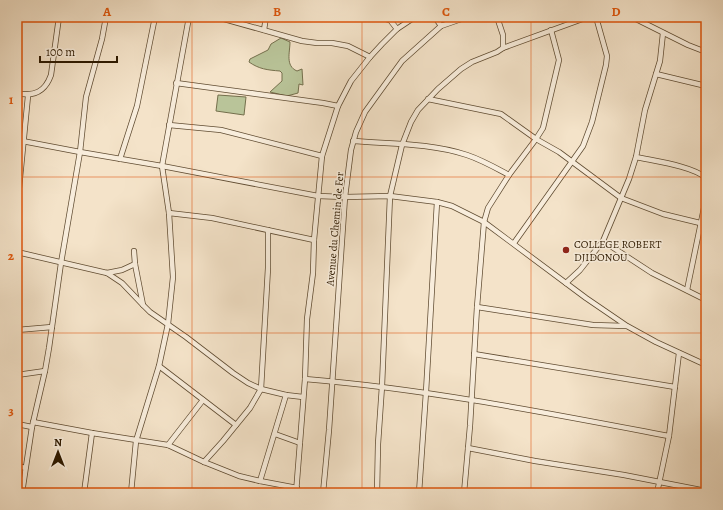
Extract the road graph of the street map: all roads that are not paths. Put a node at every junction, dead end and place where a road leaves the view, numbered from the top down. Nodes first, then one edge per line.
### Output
1 (59, 17) edge
2 (106, 17) edge
3 (154, 17) edge
4 (189, 17) edge
5 (217, 17) edge
6 (266, 17) edge
7 (379, 17) edge
8 (415, 17) edge
9 (435, 17) edge
10 (467, 17) edge
11 (497, 17) edge
12 (588, 17) edge
13 (596, 17) edge
14 (632, 17) edge
15 (390, 18) edge
16 (19, 19) edge
17 (441, 26) junction
18 (397, 29) junction
19 (17, 30) edge
20 (264, 30) junction
21 (551, 30) junction
22 (663, 33) junction
23 (503, 48) junction
24 (706, 52) edge
25 (370, 57) junction
26 (656, 74) junction
27 (176, 83) junction
28 (706, 86) edge
29 (17, 93) edge
30 (28, 96) junction
31 (428, 99) junction
32 (338, 106) junction
33 (169, 125) junction
34 (536, 139) junction
35 (17, 140) edge
36 (353, 140) junction
37 (24, 142) junction
38 (402, 145) junction
39 (80, 152) junction
40 (322, 156) junction
41 (636, 157) junction
42 (120, 158) junction
43 (573, 162) junction
44 (162, 166) junction
45 (509, 176) junction
46 (706, 178) edge
47 (318, 196) junction
48 (390, 196) junction
49 (345, 197) junction
50 (621, 198) junction
51 (706, 198) edge
52 (437, 202) junction
53 (17, 209) edge
54 (169, 213) junction
55 (484, 222) junction
56 (700, 223) junction
57 (268, 230) junction
58 (314, 240) junction
59 (603, 241) junction
60 (514, 243) junction
61 (134, 251) dead end
62 (17, 252) edge
63 (61, 263) junction
64 (135, 264) junction
65 (107, 273) junction
66 (566, 283) junction
67 (687, 290) junction
68 (706, 300) edge
69 (143, 305) junction
70 (477, 307) junction
71 (168, 324) junction
72 (627, 326) junction
73 (52, 328) junction
74 (17, 330) edge
75 (679, 353) junction
76 (474, 354) junction
77 (706, 365) edge
78 (159, 366) junction
79 (45, 371) junction
80 (17, 375) edge
81 (305, 379) junction
82 (333, 382) junction
83 (382, 386) junction
84 (675, 387) junction
85 (261, 389) junction
86 (426, 392) junction
87 (286, 396) junction
88 (303, 397) junction
89 (203, 400) junction
90 (471, 400) junction
91 (17, 424) edge
92 (32, 424) junction
93 (236, 426) junction
94 (92, 433) junction
95 (275, 434) junction
96 (669, 436) junction
97 (136, 441) junction
98 (300, 443) junction
99 (168, 445) junction
100 (468, 448) junction
101 (204, 462) junction
102 (17, 464) edge
103 (25, 468) junction
104 (260, 482) junction
105 (659, 482) junction
106 (706, 484) edge
107 (297, 490) edge
108 (705, 492) edge
109 (22, 493) edge
110 (84, 493) edge
111 (131, 493) edge
112 (323, 493) edge
113 (377, 493) edge
114 (419, 493) edge
115 (464, 493) edge
116 (657, 493) edge

1 - 30 street
2 - 39 street
3 - 42 street
4 - 27 street
5 - 20 street
6 - 20 street
7 - 15 street
8 - 18 street, Avenue du Chemin de Fer
9 - 17 street
10 - 17 street, Avenue du Chemin de Fer
11 - 23 street
12 - 21 street
13 - 43 street
14 - 22 street
15 - 18 street
16 - 19 street
17 - 36 street, Avenue du Chemin de Fer
18 - 25 street, Avenue du Chemin de Fer
20 - 25 street
21 - 23 street
21 - 34 street
22 - 24 street
22 - 26 street
23 - 31 street
25 - 32 street, Avenue du Chemin de Fer
26 - 28 street
26 - 41 street
27 - 32 street
27 - 33 street
29 - 30 street
30 - 37 street
31 - 34 street
31 - 38 street
32 - 40 street, Avenue du Chemin de Fer
33 - 40 street
33 - 44 street
34 - 43 street
34 - 45 street
35 - 37 street
36 - 38 street
36 - 49 street, Avenue du Chemin de Fer
37 - 39 street
37 - 53 street
38 - 45 street
38 - 48 street
39 - 42 street
39 - 63 street
40 - 47 street, Avenue du Chemin de Fer
41 - 46 street
41 - 50 street
42 - 44 street
43 - 50 street
43 - 60 street
44 - 47 street
44 - 54 street
45 - 55 street
47 - 49 street
47 - 58 street, Avenue du Chemin de Fer
48 - 49 street
48 - 52 street
48 - 83 street
49 - 82 street, Avenue du Chemin de Fer
50 - 56 street
50 - 59 street
51 - 56 street
52 - 55 street
52 - 86 street
54 - 57 street
54 - 71 street
55 - 60 street
55 - 70 street
56 - 67 street
57 - 58 street
57 - 85 street
58 - 81 street, Avenue du Chemin de Fer
59 - 66 street
59 - 67 street
60 - 66 street
61 - 64 street
62 - 63 street
63 - 65 street
63 - 73 street
64 - 65 street
64 - 69 street
65 - 69 street
66 - 72 street
67 - 68 street
69 - 71 street
70 - 72 street
70 - 76 street
71 - 78 street
71 - 85 street
72 - 75 street
73 - 74 street
73 - 79 street
75 - 77 street
75 - 84 street
76 - 84 street
76 - 90 street
78 - 89 street
78 - 97 street
79 - 80 street
79 - 92 street
81 - 82 street
81 - 88 street, Avenue du Chemin de Fer
82 - 83 street
82 - 112 street, Avenue du Chemin de Fer
83 - 86 street
83 - 113 street
84 - 96 street
85 - 87 street
85 - 93 street
86 - 90 street
86 - 114 street
87 - 88 street
87 - 95 street
88 - 98 street, Avenue du Chemin de Fer
89 - 93 street
89 - 99 street
90 - 96 street
90 - 100 street
91 - 92 street
92 - 94 street
92 - 103 street
93 - 101 street
94 - 97 street
94 - 110 street
95 - 98 street
95 - 104 street
96 - 105 street
97 - 99 street
97 - 111 street
98 - 107 street, Avenue du Chemin de Fer
99 - 101 street
100 - 105 street
100 - 115 street
101 - 104 street
102 - 103 street
103 - 109 street
104 - 107 street
105 - 108 street
105 - 116 street
106 - 108 street

